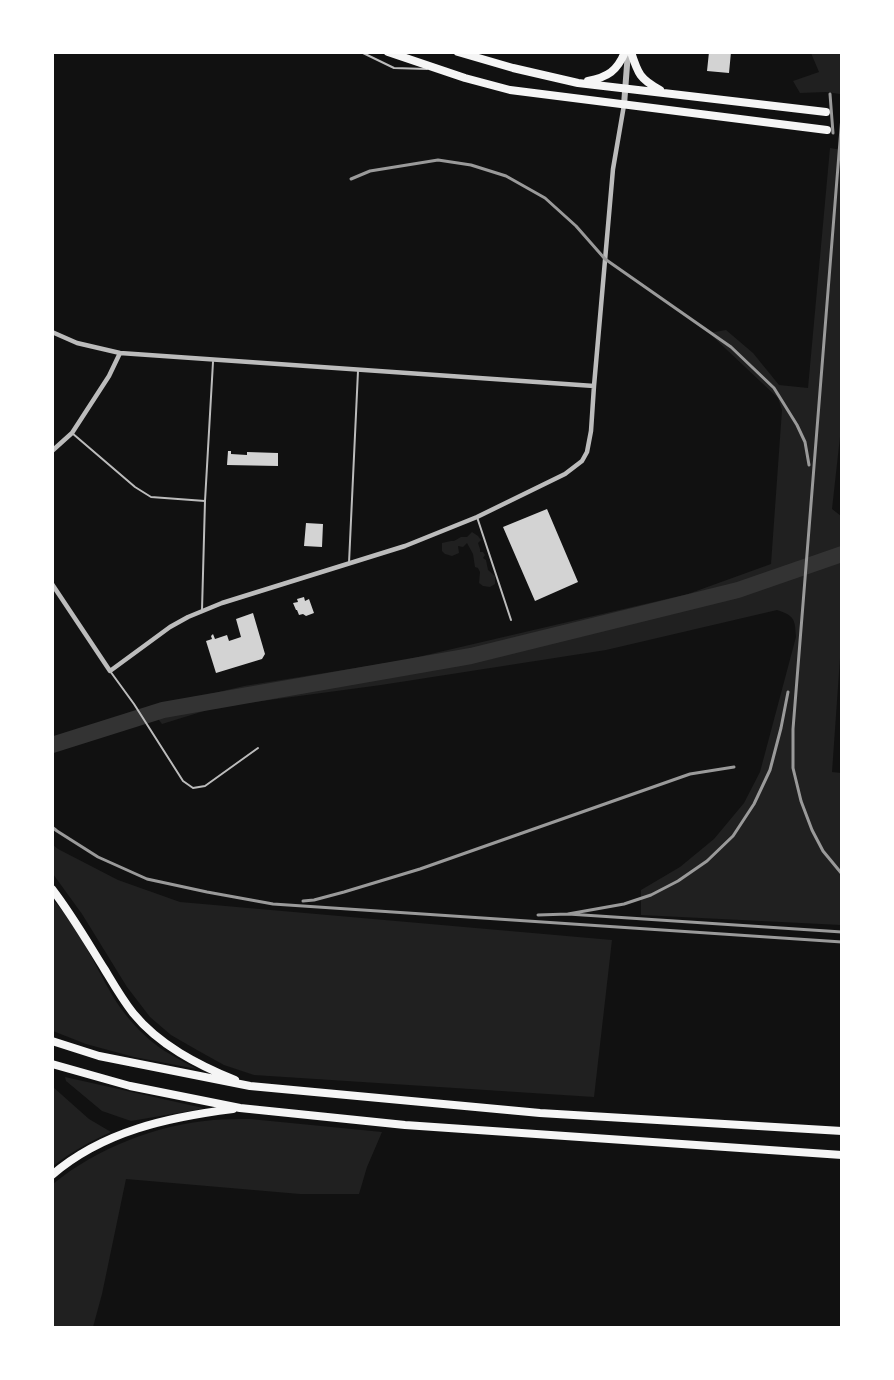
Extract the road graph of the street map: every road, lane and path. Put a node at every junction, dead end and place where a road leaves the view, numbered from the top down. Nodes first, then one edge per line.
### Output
1 (361, 52) edge
2 (388, 52) edge
3 (458, 52) edge
4 (628, 52) edge
5 (436, 69) junction
6 (578, 83) junction
7 (625, 88) junction
8 (666, 93) junction
9 (624, 105) junction
10 (826, 112) dead end
11 (826, 130) dead end
12 (52, 332) edge
13 (120, 353) junction
14 (213, 360) junction
15 (358, 370) junction
16 (594, 387) junction
17 (72, 433) junction
18 (52, 451) edge
19 (205, 501) junction
20 (477, 517) junction
21 (349, 563) junction
22 (52, 584) edge
23 (202, 610) junction
24 (512, 620) dead end
25 (110, 671) junction
26 (258, 748) dead end
27 (52, 889) edge
28 (52, 1041) edge
29 (52, 1064) edge
30 (250, 1086) junction
31 (240, 1108) junction
32 (842, 1131) edge
33 (842, 1155) edge
34 (52, 1175) edge

1 - 5 lane
2 - 5 main road
3 - 6 main road
4 - 6 main road
4 - 7 street
4 - 8 main road
5 - 9 main road
6 - 7 main road
7 - 8 main road
7 - 9 street
8 - 10 main road
9 - 11 main road
9 - 16 street
12 - 13 street
13 - 14 street
13 - 17 street
14 - 15 street
14 - 19 lane
15 - 16 street
15 - 21 lane
16 - 20 street
17 - 18 street
17 - 19 lane
19 - 23 lane
20 - 21 street
20 - 24 lane
21 - 23 street
22 - 25 street
23 - 25 street
25 - 26 lane
27 - 30 main road
28 - 30 main road
29 - 31 main road
30 - 32 main road
31 - 33 main road
31 - 34 main road

